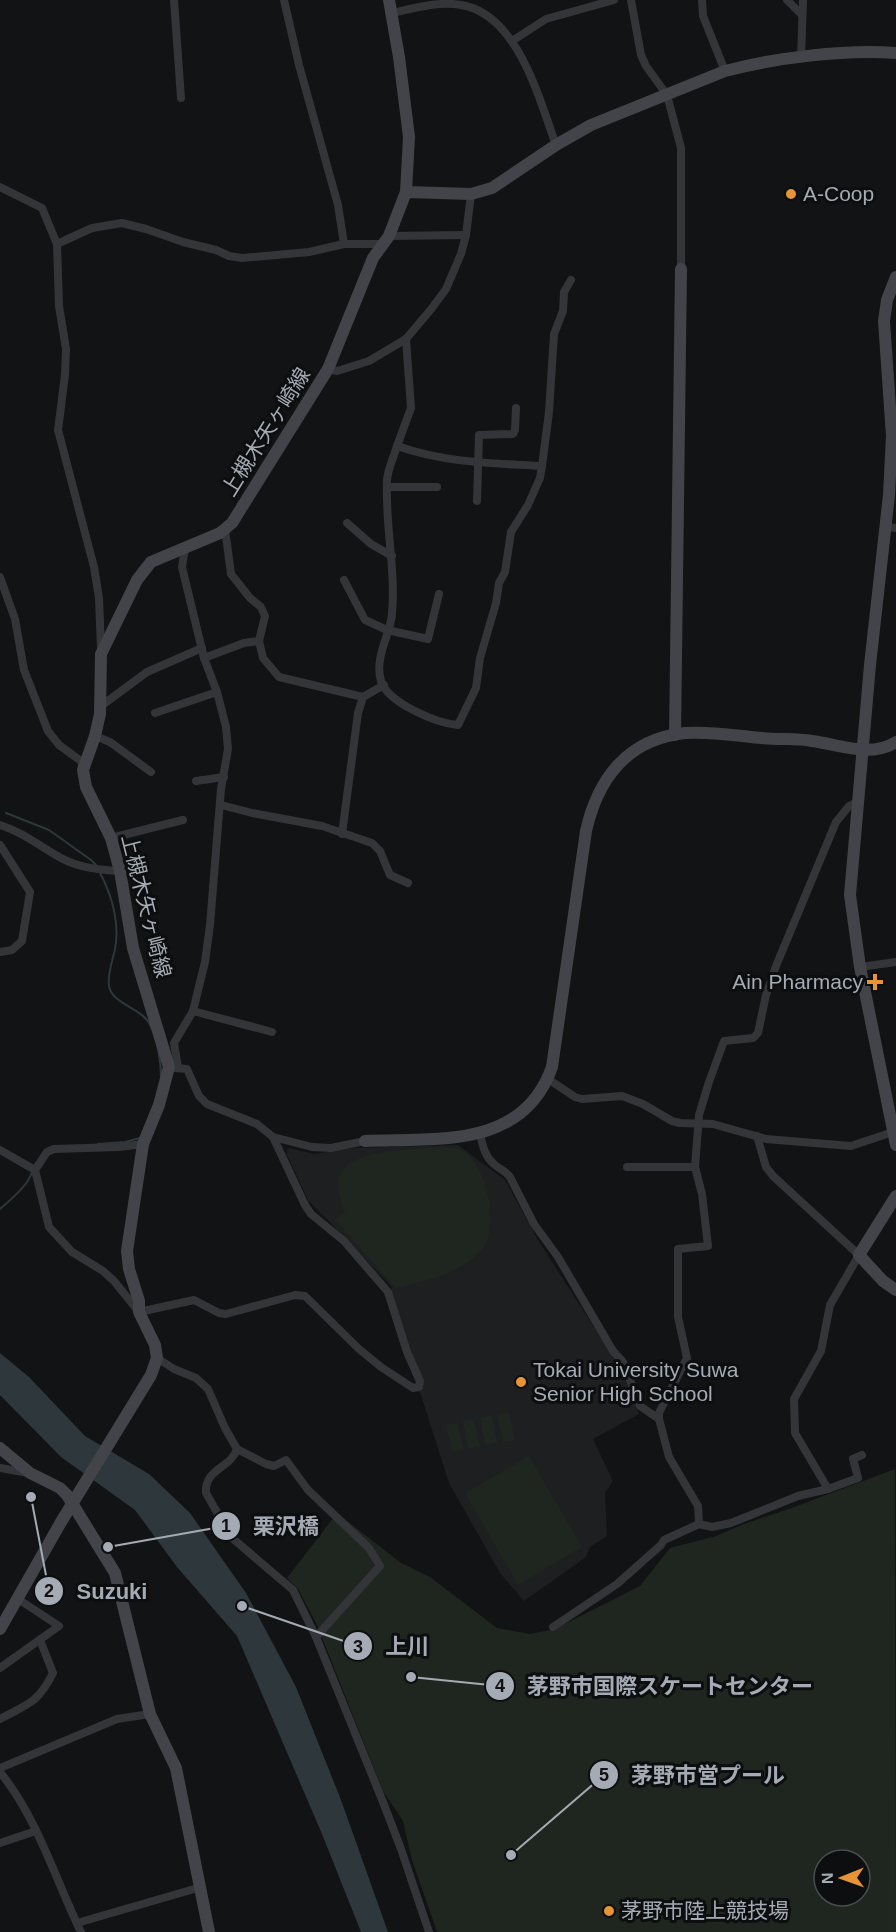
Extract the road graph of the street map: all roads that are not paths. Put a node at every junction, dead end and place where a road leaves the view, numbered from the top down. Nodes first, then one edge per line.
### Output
1 (174, 0) edge
2 (284, 0) edge
3 (389, 0) edge
4 (614, 0) edge
5 (631, 0) edge
6 (702, 0) edge
7 (787, 0) edge
8 (803, 0) edge
9 (392, 13) junction
10 (802, 15) junction
11 (512, 41) junction
12 (896, 53) edge
13 (801, 58) junction
14 (725, 71) junction
15 (667, 95) junction
16 (181, 98) dead end
17 (556, 145) junction
18 (0, 188) edge
19 (406, 192) junction
20 (471, 194) junction
21 (466, 235) junction
22 (387, 240) junction
23 (57, 244) junction
24 (344, 244) junction
25 (681, 269) joint
26 (896, 277) edge
27 (571, 280) dead end
28 (406, 339) junction
29 (328, 369) junction
30 (516, 408) dead end
31 (894, 429) edge
32 (397, 446) junction
33 (478, 462) junction
34 (542, 466) junction
35 (387, 487) junction
36 (437, 487) dead end
37 (477, 501) dead end
38 (347, 523) dead end
39 (891, 527) edge
40 (225, 528) junction
41 (185, 548) junction
42 (392, 556) junction
43 (0, 577) edge
44 (344, 580) dead end
45 (438, 594) dead end
46 (387, 630) junction
47 (259, 641) junction
48 (202, 648) junction
49 (101, 654) junction
50 (204, 658) junction
51 (384, 686) junction
52 (217, 692) junction
53 (363, 697) junction
54 (101, 706) junction
55 (154, 713) dead end
56 (675, 735) junction
57 (95, 736) junction
58 (896, 742) edge
59 (863, 750) junction
60 (83, 770) junction
61 (151, 772) dead end
62 (224, 777) junction
63 (196, 781) dead end
64 (857, 802) junction
65 (221, 805) junction
66 (183, 820) dead end
67 (0, 825) edge
68 (342, 834) junction
69 (111, 838) junction
70 (0, 845) edge
71 (115, 871) junction
72 (408, 883) dead end
73 (0, 952) edge
74 (896, 962) edge
75 (860, 967) junction
76 (193, 1011) junction
77 (272, 1032) dead end
78 (173, 1067) junction
79 (548, 1079) junction
80 (699, 1123) junction
81 (894, 1124) edge
82 (480, 1134) junction
83 (757, 1136) junction
84 (273, 1137) junction
85 (365, 1141) joint
86 (143, 1144) junction
87 (896, 1145) edge
88 (0, 1150) edge
89 (627, 1167) dead end
90 (695, 1167) junction
91 (33, 1169) junction
92 (896, 1196) edge
93 (859, 1255) junction
94 (896, 1290) edge
95 (139, 1312) junction
96 (157, 1358) junction
97 (659, 1419) junction
98 (0, 1448) edge
99 (237, 1449) junction
100 (862, 1455) dead end
101 (0, 1468) edge
102 (30, 1473) junction
103 (828, 1488) junction
104 (72, 1506) junction
105 (699, 1524) junction
106 (18, 1599) junction
107 (553, 1627) dead end
108 (0, 1629) edge
109 (316, 1637) junction
110 (40, 1640) junction
111 (0, 1668) edge
112 (150, 1714) junction
113 (0, 1719) edge
114 (0, 1770) edge
115 (36, 1831) junction
116 (0, 1843) edge
117 (201, 1887) junction
118 (76, 1923) junction
119 (81, 1932) edge
120 (209, 1932) edge
121 (429, 1932) edge

1 - 16 street
2 - 24 street
3 - 9 main road, 上槻木矢ヶ崎線
4 - 11 street
5 - 15 street
6 - 14 street
7 - 10 street
8 - 10 street
9 - 11 street
9 - 19 main road, 上槻木矢ヶ崎線
10 - 13 street
11 - 17 street
12 - 13 main road
13 - 14 main road
14 - 15 main road
15 - 17 main road
15 - 25 street
17 - 20 main road
18 - 23 street
19 - 20 main road
19 - 22 main road, 上槻木矢ヶ崎線
20 - 21 street
21 - 22 street
21 - 28 street
22 - 24 street
22 - 29 main road, 上槻木矢ヶ崎線
23 - 24 street
23 - 49 street
25 - 56 main road
26 - 31 main road
27 - 34 street
28 - 29 street
28 - 32 street
29 - 40 main road, 上槻木矢ヶ崎線
30 - 33 street
31 - 39 main road
32 - 33 street
32 - 35 street
33 - 34 street
33 - 37 street
34 - 51 street
35 - 36 street
35 - 42 street
38 - 42 street
39 - 59 main road
40 - 41 main road, 上槻木矢ヶ崎線
40 - 47 street
41 - 48 street
41 - 49 main road, 上槻木矢ヶ崎線
42 - 46 street
43 - 60 street
44 - 46 street
45 - 46 street
46 - 51 street
47 - 50 street
47 - 53 street
48 - 50 street
48 - 54 street
49 - 54 main road, 上槻木矢ヶ崎線
50 - 52 street
51 - 53 street
52 - 55 street
52 - 62 street
53 - 68 street
54 - 57 main road, 上槻木矢ヶ崎線
56 - 59 main road
56 - 79 main road
57 - 60 main road, 上槻木矢ヶ崎線
57 - 61 street
58 - 59 main road
59 - 64 main road
60 - 69 main road, 上槻木矢ヶ崎線
62 - 63 street
62 - 65 street
64 - 75 main road
64 - 80 street
65 - 68 street
65 - 76 street
66 - 69 street
67 - 71 street
68 - 72 street
69 - 71 main road, 上槻木矢ヶ崎線
70 - 73 street
71 - 78 main road, 上槻木矢ヶ崎線
74 - 75 street
75 - 81 main road
76 - 77 street
76 - 78 street
78 - 84 street
78 - 86 main road
79 - 80 street
79 - 82 main road
80 - 83 street
80 - 90 street
81 - 83 street
81 - 87 main road
82 - 85 main road
82 - 97 street
83 - 93 street
84 - 85 street
84 - 95 street
86 - 91 street
86 - 95 main road
88 - 91 street
89 - 90 street
90 - 97 street
91 - 95 street
92 - 93 main road
93 - 94 main road
93 - 103 street
95 - 96 main road
96 - 99 street
96 - 104 main road
97 - 105 street
98 - 102 main road
99 - 109 street
99 - 109 street
100 - 103 street
101 - 102 street
102 - 104 main road
103 - 105 street
104 - 106 main road
104 - 112 main road
105 - 107 street
106 - 108 main road
106 - 110 street
109 - 121 street
110 - 111 street
110 - 113 street
112 - 114 street
112 - 117 main road
114 - 115 street
115 - 116 street
115 - 118 street
117 - 118 street
117 - 120 main road
118 - 119 street

